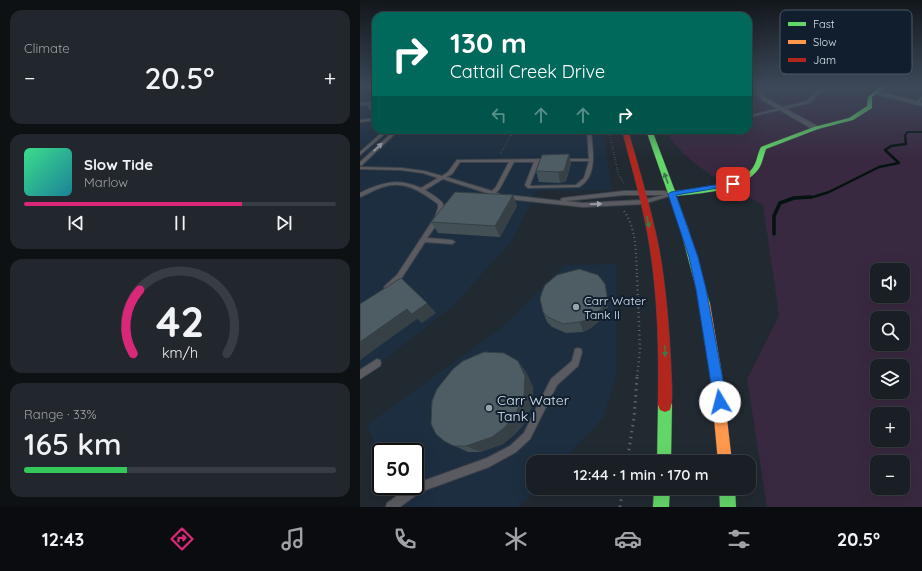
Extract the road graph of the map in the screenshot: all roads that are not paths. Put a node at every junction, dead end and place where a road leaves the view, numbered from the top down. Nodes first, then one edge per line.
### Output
1 (773, 111) edge
2 (783, 111) edge
3 (866, 111) edge
4 (752, 116) edge
5 (372, 120) edge
6 (360, 121) edge
7 (817, 128) junction
8 (382, 134) edge
9 (393, 134) edge
10 (589, 134) edge
11 (626, 134) edge
12 (650, 134) edge
13 (360, 154) edge
14 (536, 160) junction
15 (591, 160) junction
16 (512, 161) junction
17 (360, 164) edge
18 (360, 168) edge
19 (442, 178) junction
20 (423, 189) junction
21 (640, 192) junction
22 (492, 194) junction
23 (671, 194) junction
24 (360, 195) edge
25 (557, 201) junction
26 (643, 202) junction
27 (423, 240) junction
28 (452, 242) dead end
29 (380, 294) edge
30 (578, 352) dead end
31 (377, 363) dead end
32 (360, 376) edge
33 (664, 455) edge
34 (724, 455) edge
35 (662, 495) edge
36 (727, 495) edge
37 (391, 507) edge
38 (661, 507) edge
39 (728, 507) edge

1 - 4 lane
2 - 7 street
3 - 7 main road
5 - 6 lane
7 - 23 main road
8 - 13 lane
17 -> 9 lane
10 - 15 lane
11 - 21 main road
23 -> 12 main road
14 - 15 lane
14 - 15 lane
14 - 16 lane
16 - 19 lane
16 - 22 lane
18 - 19 lane
19 - 20 lane
19 - 22 lane
20 - 24 lane
20 - 27 lane
21 - 23 lane
21 - 25 lane
21 - 26 main road
22 - 25 lane
23 - 26 lane
23 - 34 main road
25 -> 26 lane
26 -> 33 main road
27 - 28 lane
27 - 29 lane
30 - 37 lane
31 - 32 lane
35 - 38 main road
36 - 39 main road

